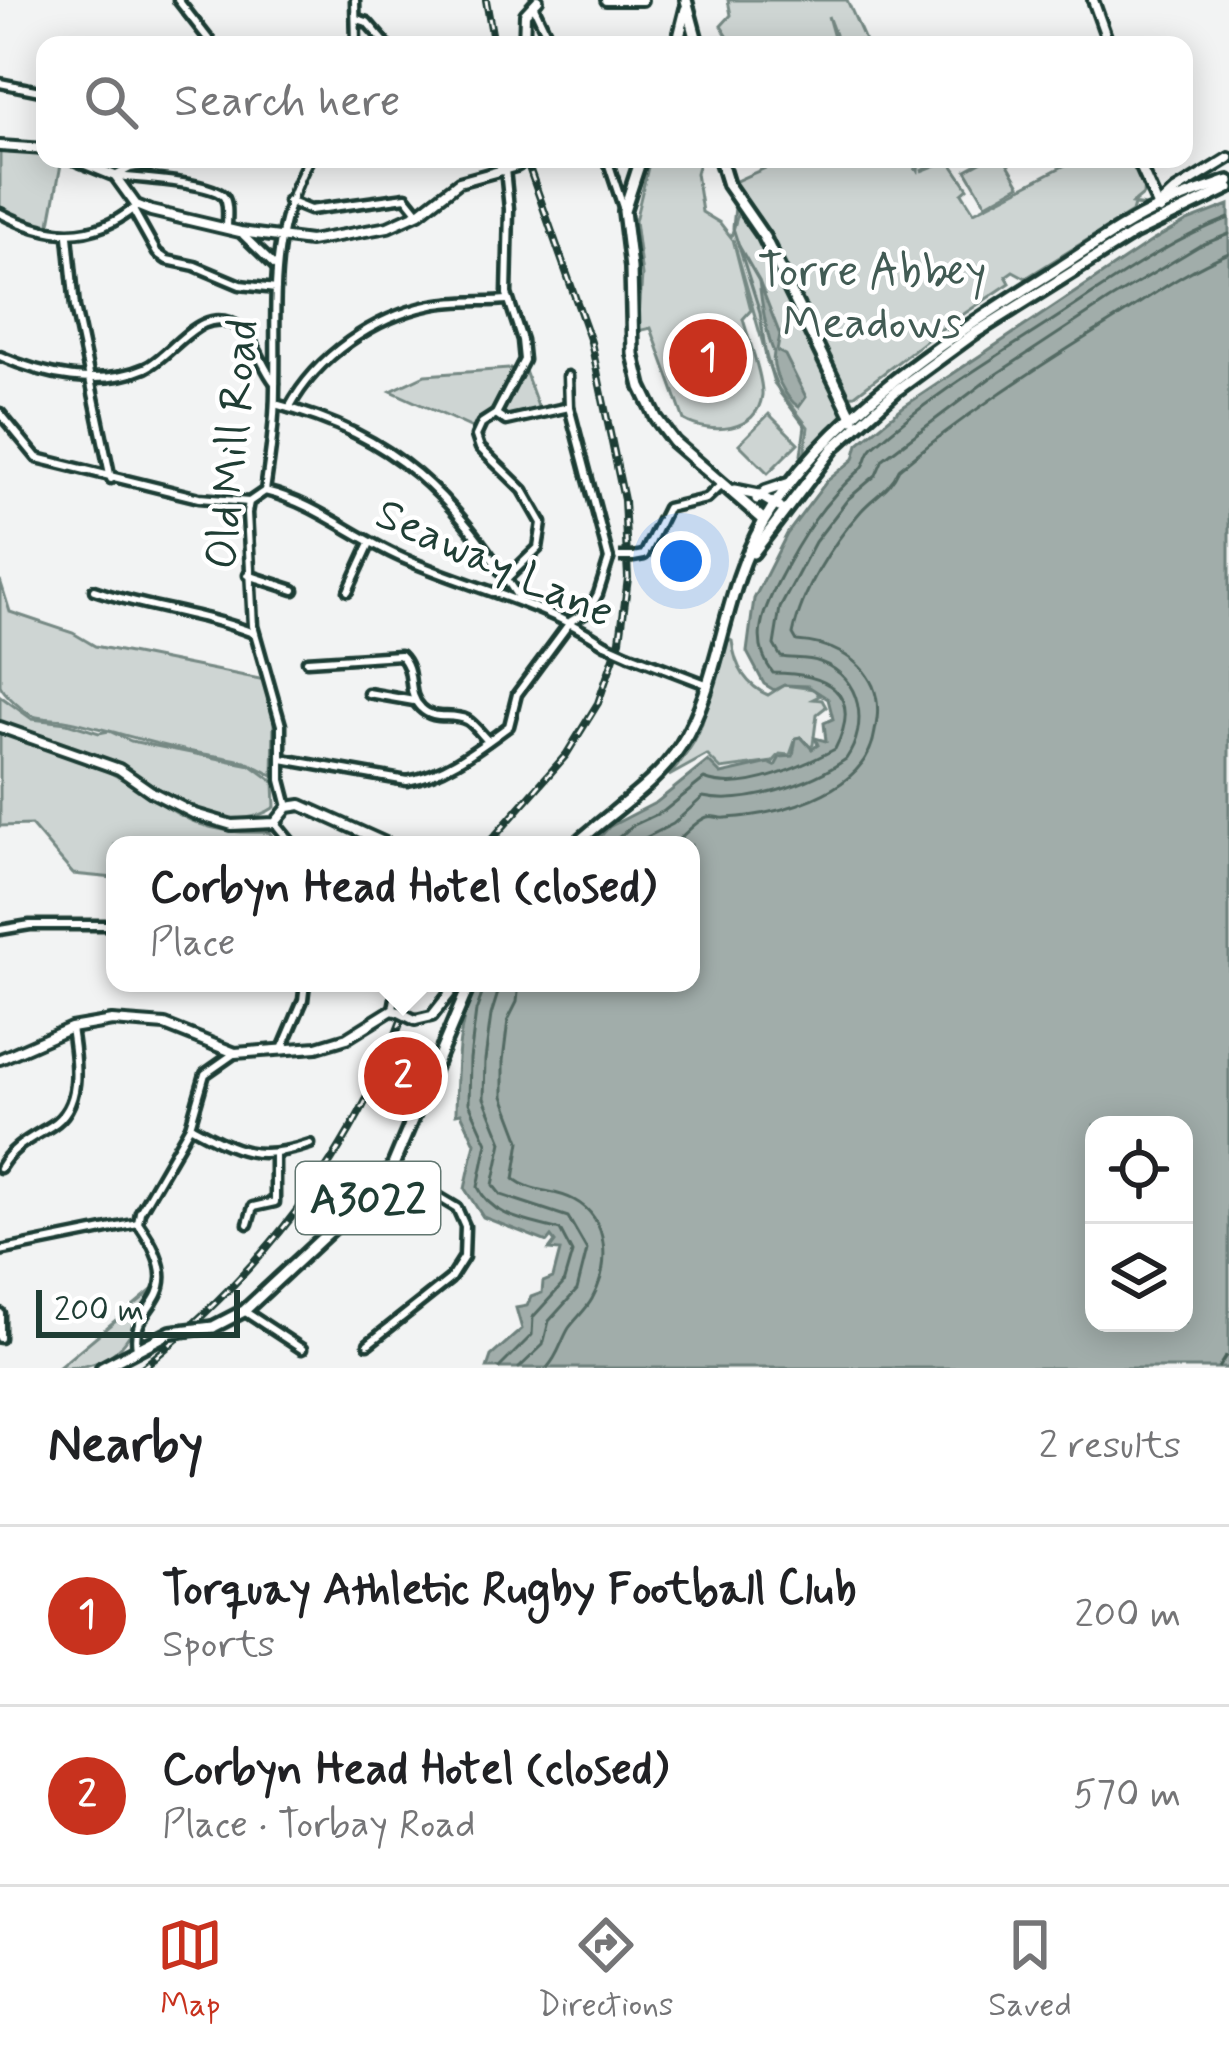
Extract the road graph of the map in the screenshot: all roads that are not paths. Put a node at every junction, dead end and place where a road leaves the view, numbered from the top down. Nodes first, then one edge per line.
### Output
1 (178, 0) edge
2 (355, 0) edge
3 (606, 0) edge
4 (642, 0) edge
5 (686, 0) edge
6 (1093, 0) edge
7 (536, 2) edge
8 (357, 19) junction
9 (206, 36) edge
10 (356, 36) edge
11 (379, 36) edge
12 (523, 36) edge
13 (549, 36) edge
14 (679, 36) edge
15 (696, 36) edge
16 (1106, 36) edge
17 (0, 83) edge
18 (36, 90) edge
19 (0, 146) edge
20 (36, 148) edge
21 (1229, 158) edge
22 (97, 168) edge
23 (130, 168) edge
24 (305, 168) edge
25 (493, 168) edge
26 (505, 168) edge
27 (611, 168) edge
28 (638, 168) edge
29 (723, 168) edge
30 (1141, 168) edge
31 (115, 176) junction
32 (616, 179) junction
33 (1229, 184) edge
34 (632, 188) junction
35 (289, 201) junction
36 (135, 207) junction
37 (624, 211) junction
38 (1162, 212) junction
39 (0, 213) edge
40 (419, 213) junction
41 (227, 227) junction
42 (241, 232) junction
43 (68, 236) junction
44 (280, 238) junction
45 (276, 267) junction
46 (276, 289) junction
47 (508, 300) junction
48 (0, 356) edge
49 (568, 376) dead end
50 (91, 379) junction
51 (276, 384) junction
52 (274, 404) junction
53 (569, 407) junction
54 (290, 408) junction
55 (0, 413) edge
56 (496, 414) junction
57 (854, 420) junction
58 (111, 479) junction
59 (795, 481) junction
60 (723, 484) junction
61 (265, 490) junction
62 (760, 496) junction
63 (249, 502) junction
64 (750, 507) junction
65 (780, 509) junction
66 (764, 520) junction
67 (370, 543) junction
68 (609, 559) junction
69 (746, 562) junction
70 (248, 575) junction
71 (507, 578) junction
72 (94, 590) dead end
73 (294, 590) dead end
74 (348, 591) dead end
75 (520, 600) junction
76 (571, 621) junction
77 (255, 634) junction
78 (307, 661) dead end
79 (706, 684) junction
80 (368, 693) dead end
81 (414, 701) junction
82 (0, 727) edge
83 (488, 741) junction
84 (282, 759) junction
85 (288, 807) junction
86 (275, 823) junction
87 (285, 836) edge
88 (371, 836) edge
89 (585, 836) edge
90 (106, 926) edge
91 (0, 930) edge
92 (304, 992) edge
93 (397, 992) edge
94 (451, 992) edge
95 (466, 992) edge
96 (396, 1011) junction
97 (71, 1028) junction
98 (283, 1047) junction
99 (235, 1053) junction
100 (0, 1059) edge
101 (190, 1126) junction
102 (310, 1144) dead end
103 (275, 1154) junction
104 (0, 1168) edge
105 (392, 1169) junction
106 (138, 1223) junction
107 (248, 1224) dead end
108 (0, 1251) edge
109 (244, 1311) junction
110 (0, 1313) edge
111 (0, 1338) edge
112 (368, 1343) dead end
113 (137, 1348) junction
114 (302, 1349) dead end
115 (102, 1368) edge

1 - 9 street
2 - 8 street
3 - 4 street
5 - 14 main road
5 - 15 main road
6 - 16 street
7 - 12 street
7 - 13 street
8 - 10 street
8 - 11 street
17 - 18 street
19 - 20 street
21 - 38 street
22 - 31 street
23 - 31 street
24 - 35 street, Old Mill Road
25 - 40 street
26 - 47 street
27 - 32 street
28 - 34 main road
29 - 57 main road
30 - 38 street
31 - 36 street
31 - 41 street
32 - 34 street
32 - 37 street
33 - 38 main road
34 - 37 main road
35 - 40 street
35 - 44 street, Old Mill Road
36 - 41 street
36 - 43 street
36 - 46 street
37 - 60 main road
38 - 57 main road
39 - 43 street
40 - 44 street
41 - 42 street
42 - 44 street
42 - 45 street
43 - 50 street
44 - 45 street, Old Mill Road
45 - 46 street, Old Mill Road
46 - 51 street, Old Mill Road
47 - 54 street
47 - 56 street
48 - 50 street
49 - 53 street
50 - 51 street
50 - 58 street
51 - 52 street, Old Mill Road
52 - 54 street
52 - 61 street, Old Mill Road
53 - 56 street
53 - 68 street
54 - 71 street
55 - 58 street
56 - 71 street
57 - 59 main road
57 - 65 main road
58 - 63 street
59 - 62 main road
59 - 65 main road
60 - 62 main road
60 - 64 main road
60 - 68 street, bridge
61 - 63 street, Old Mill Road
61 - 67 street, Seaway Lane
62 - 64 main road
62 - 65 main road
63 - 70 street, Old Mill Road
64 - 66 main road
65 - 66 main road
65 - 69 main road
66 - 69 main road
67 - 74 street
67 - 75 street, Seaway Lane
68 - 76 street
69 - 79 main road
70 - 73 street
70 - 77 street, Old Mill Road
71 - 75 street
72 - 77 street
75 - 76 street, Seaway Lane
76 - 79 street, Seaway Lane, bridge
76 - 83 street
77 - 84 street, Old Mill Road
78 - 81 street
79 - 89 main road
80 - 81 street
81 - 83 street
82 - 86 street
83 - 84 street
84 - 85 street, Old Mill Road
85 - 86 street
85 - 88 street
86 - 87 street
90 - 91 street
92 - 98 street
93 - 96 street
94 - 96 street, bridge
95 - 105 main road, A3022
96 - 98 street
97 - 99 street
97 - 100 street
97 - 104 street
98 - 99 street
99 - 101 street
101 - 103 street
101 - 106 street
102 - 103 street
103 - 107 street
105 - 109 main road, A3022
105 - 112 street
106 - 108 street
106 - 113 street
109 - 113 main road, A3022, bridge
109 - 114 street
110 - 111 street
113 - 115 main road, A3022

